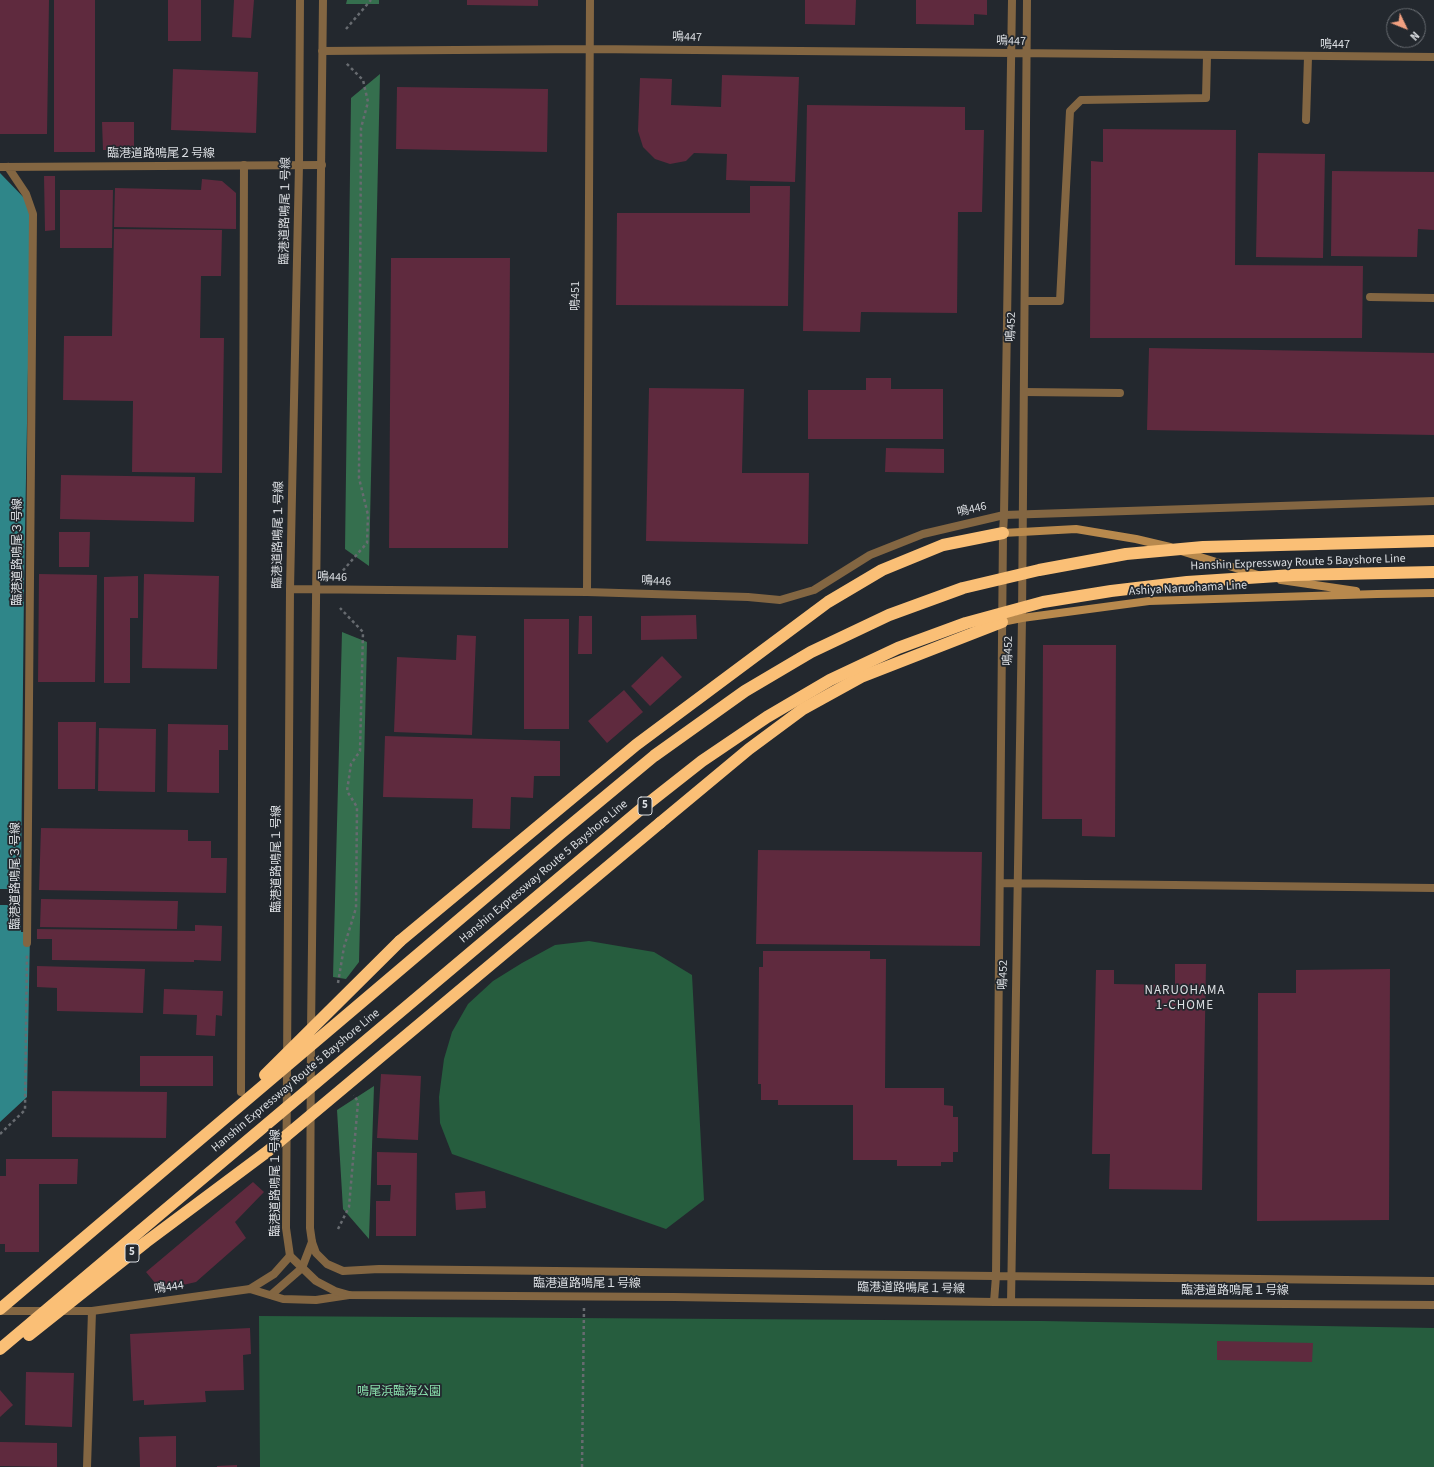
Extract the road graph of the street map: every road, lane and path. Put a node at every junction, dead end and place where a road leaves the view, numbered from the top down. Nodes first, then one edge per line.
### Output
1 (300, 0) edge
2 (323, 0) edge
3 (371, 0) edge
4 (590, 0) edge
5 (1012, 0) edge
6 (1028, 0) edge
7 (346, 29) dead end
8 (589, 49) junction
9 (322, 51) junction
10 (1012, 54) junction
11 (1027, 54) junction
12 (1207, 56) junction
13 (1308, 57) junction
14 (1434, 58) edge
15 (346, 63) dead end
16 (1306, 120) dead end
17 (244, 165) junction
18 (299, 165) junction
19 (322, 165) junction
20 (4, 167) edge
21 (1370, 297) dead end
22 (1434, 298) edge
23 (1025, 301) junction
24 (1024, 392) junction
25 (1120, 393) dead end
26 (1434, 501) edge
27 (1004, 515) junction
28 (1023, 515) junction
29 (1023, 532) junction
30 (1003, 533) junction
31 (1434, 541) edge
32 (1434, 572) edge
33 (339, 575) dead end
34 (290, 589) junction
35 (316, 590) junction
36 (587, 592) junction
37 (1434, 593) edge
38 (1377, 594) junction
39 (340, 608) dead end
40 (1022, 618) junction
41 (1002, 622) junction
42 (1000, 883) junction
43 (1018, 883) junction
44 (1434, 888) edge
45 (28, 943) joint
46 (337, 989) dead end
47 (350, 1090) dead end
48 (240, 1092) dead end
49 (0, 1134) edge
50 (200, 1139) junction
51 (338, 1229) dead end
52 (312, 1242) junction
53 (290, 1256) junction
54 (302, 1268) junction
55 (996, 1276) junction
56 (1011, 1276) junction
57 (1434, 1282) edge
58 (250, 1289) junction
59 (271, 1295) junction
60 (349, 1295) junction
61 (584, 1296) junction
62 (994, 1302) junction
63 (1011, 1302) junction
64 (1434, 1305) edge
65 (0, 1310) edge
66 (92, 1311) junction
67 (0, 1349) edge
68 (0, 1358) edge
69 (87, 1467) edge
70 (582, 1467) edge

1 - 18 street, 臨港道路鳴尾１号線
2 - 9 street, 臨港道路鳴尾１号線
3 - 7 path
4 - 8 street, 鳴451
5 - 10 street, 鳴452
6 - 11 street, 鳴452
8 - 9 street, 鳴447
8 - 10 street, 鳴447
8 - 36 street, 鳴451
9 - 19 street, 臨港道路鳴尾１号線
10 - 11 street, 鳴447
10 - 27 street, 鳴452
11 - 12 street, 鳴447
11 - 23 street, 鳴452
12 - 13 street, 鳴447
12 - 23 street
13 - 14 street, 鳴447
13 - 16 street
15 - 33 path
17 - 18 street, 臨港道路鳴尾２号線
17 - 20 street, 臨港道路鳴尾２号線
17 - 48 street
18 - 19 street, 臨港道路鳴尾２号線
18 - 34 street, 臨港道路鳴尾１号線
19 - 35 street, 臨港道路鳴尾１号線
20 - 45 street, 臨港道路鳴尾３号線
21 - 22 street
23 - 24 street, 鳴452
24 - 25 street
24 - 28 street, 鳴452
26 - 28 street, 鳴446
27 - 28 street, 鳴446
27 - 30 street, 鳴452
27 - 36 street, 鳴446
28 - 29 street, 鳴452
29 - 30 main road, Ashiya Naruohama Line
29 - 38 main road, Ashiya Naruohama Line
29 - 40 street, 鳴452
30 - 41 street, 鳴452
30 - 50 highway, bridge
31 - 50 highway, Hanshin Expressway Route 5 Bayshore Line, bridge
32 - 67 highway, Hanshin Expressway Route 5 Bayshore Line / 5, bridge
34 - 35 street, 鳴446
34 - 53 street, 臨港道路鳴尾１号線
35 - 36 street, 鳴446
35 - 52 street, 臨港道路鳴尾１号線
37 - 38 main road, Ashiya Naruohama Line
38 - 40 main road, Ashiya Naruohama Line
39 - 46 path
40 - 41 main road, Ashiya Naruohama Line
40 - 43 street, 鳴452
41 - 42 street, 鳴452
41 - 68 highway, 5, bridge
42 - 43 street
42 - 55 street, 鳴452
43 - 44 street
43 - 56 street, 鳴452
45 - 49 path
47 - 51 path
50 - 65 highway, Hanshin Expressway Route 5 Bayshore Line, bridge
52 - 54 street
52 - 55 street, 臨港道路鳴尾１号線
53 - 54 street, 臨港道路鳴尾１号線
53 - 58 street
54 - 59 street
54 - 60 street, 臨港道路鳴尾１号線
55 - 56 street, 臨港道路鳴尾１号線
55 - 62 street, 鳴452
56 - 57 street, 臨港道路鳴尾１号線
56 - 63 street, 鳴452
58 - 59 street
58 - 66 street, 鳴444
59 - 60 street
60 - 61 street, 臨港道路鳴尾１号線
61 - 62 street, 臨港道路鳴尾１号線
61 - 70 path
62 - 63 street, 臨港道路鳴尾１号線
63 - 64 street, 臨港道路鳴尾１号線
65 - 66 street, 鳴444
66 - 69 street

